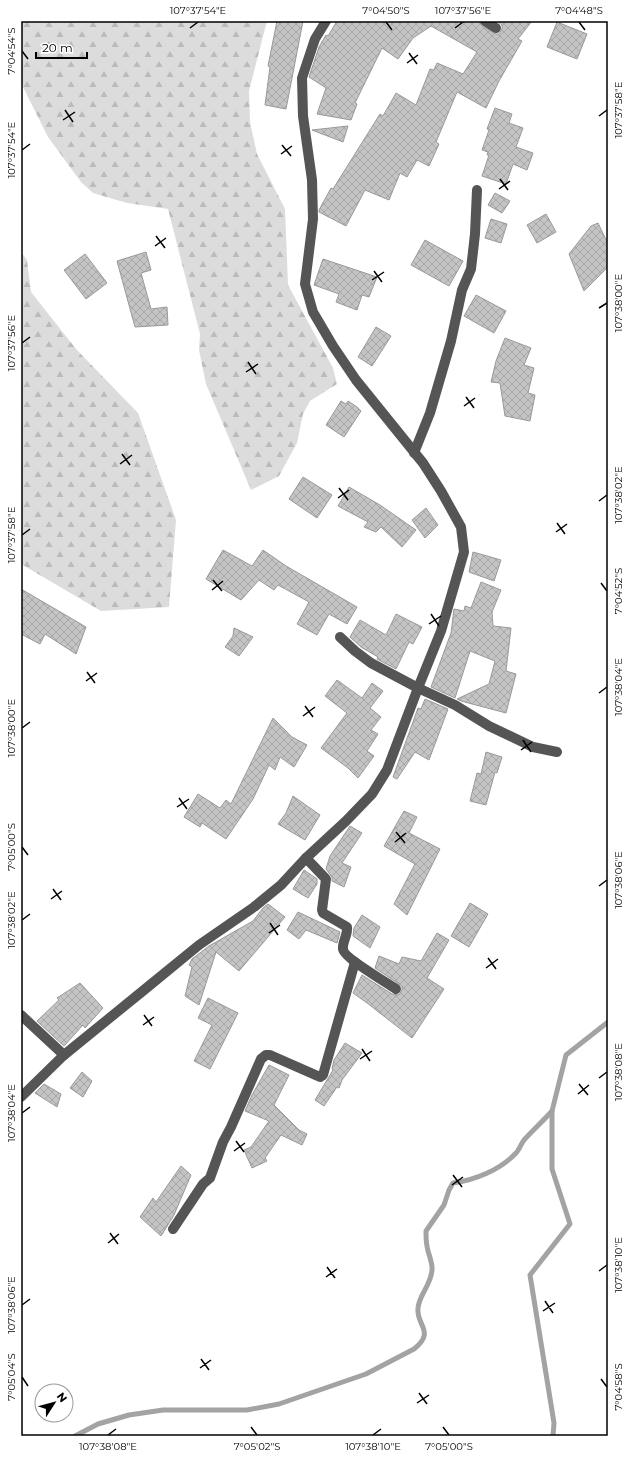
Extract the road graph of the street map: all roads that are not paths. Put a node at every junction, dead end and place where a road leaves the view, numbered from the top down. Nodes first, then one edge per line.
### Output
1 (326, 21) edge
2 (485, 21) edge
3 (496, 28) dead end
4 (477, 190) dead end
5 (414, 453) junction
6 (340, 637) dead end
7 (418, 688) junction
8 (557, 752) dead end
9 (306, 858) junction
10 (355, 962) junction
11 (396, 989) dead end
12 (21, 1015) edge
13 (64, 1055) junction
14 (21, 1097) edge
15 (173, 1229) dead end

1 - 5 street
2 - 3 street
4 - 5 street
5 - 7 street
6 - 7 street
7 - 8 street
7 - 9 street
9 - 10 street
9 - 13 street
10 - 11 street
10 - 15 street
12 - 13 street
13 - 14 street

